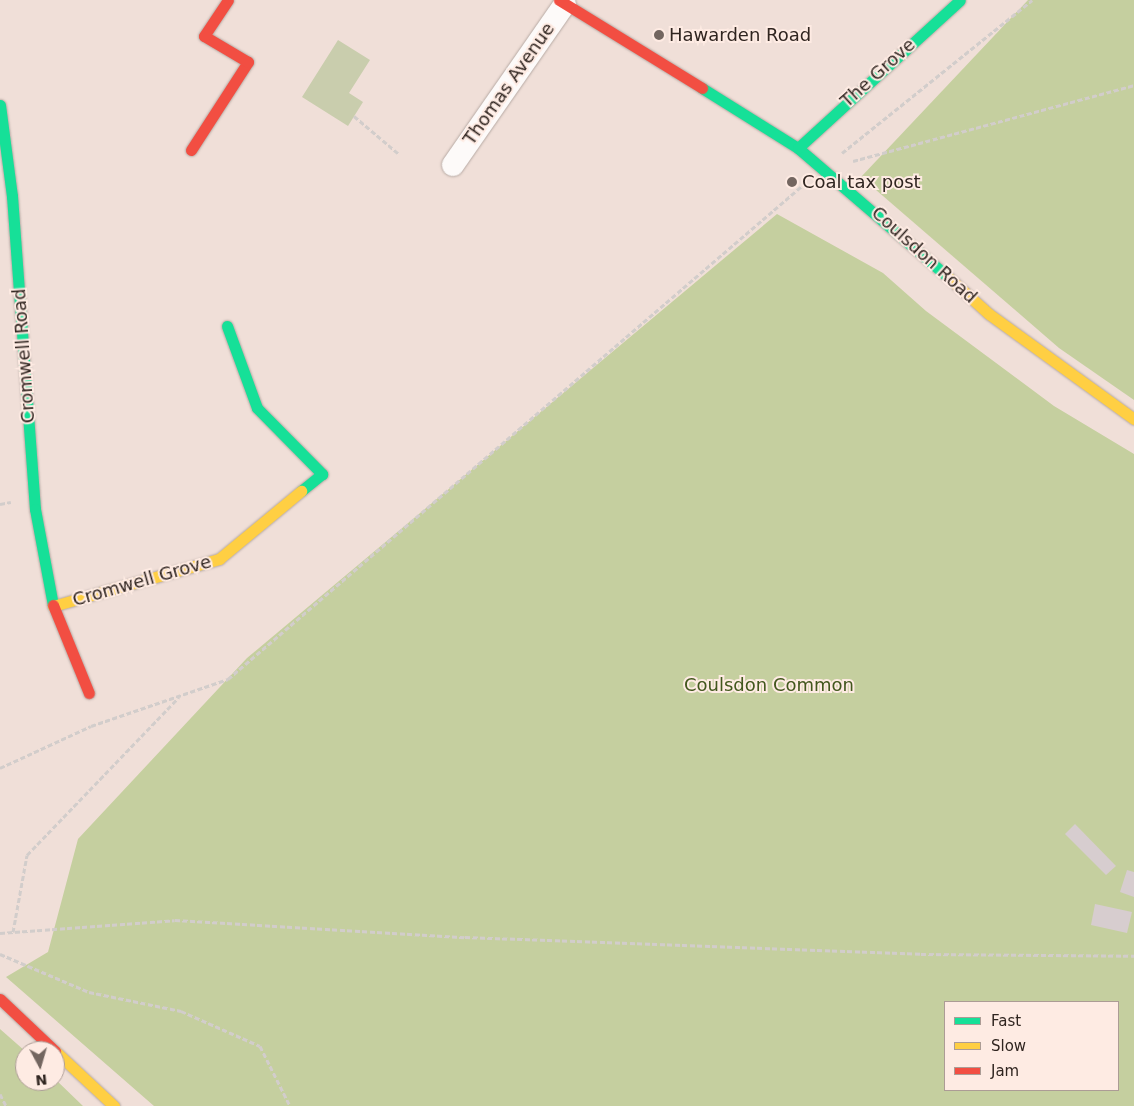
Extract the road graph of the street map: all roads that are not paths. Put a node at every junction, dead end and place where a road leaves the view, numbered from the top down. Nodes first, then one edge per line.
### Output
1 (228, 0) edge
2 (960, 0) edge
3 (562, 2) edge
4 (0, 105) edge
5 (798, 148) junction
6 (191, 150) dead end
7 (453, 165) dead end
8 (227, 326) dead end
9 (1134, 420) edge
10 (53, 606) junction
11 (89, 693) dead end
12 (0, 999) edge
13 (44, 1041) edge
14 (65, 1060) edge
15 (114, 1106) edge

1 - 6 street
2 - 5 street, The Grove
3 - 5 street, Coulsdon Road
3 - 7 street, Thomas Avenue
4 - 10 street, Cromwell Road
5 - 9 street, Coulsdon Road
8 - 10 street, Cromwell Grove
10 - 11 street, Cromwell Road
12 - 13 street
14 - 15 street

